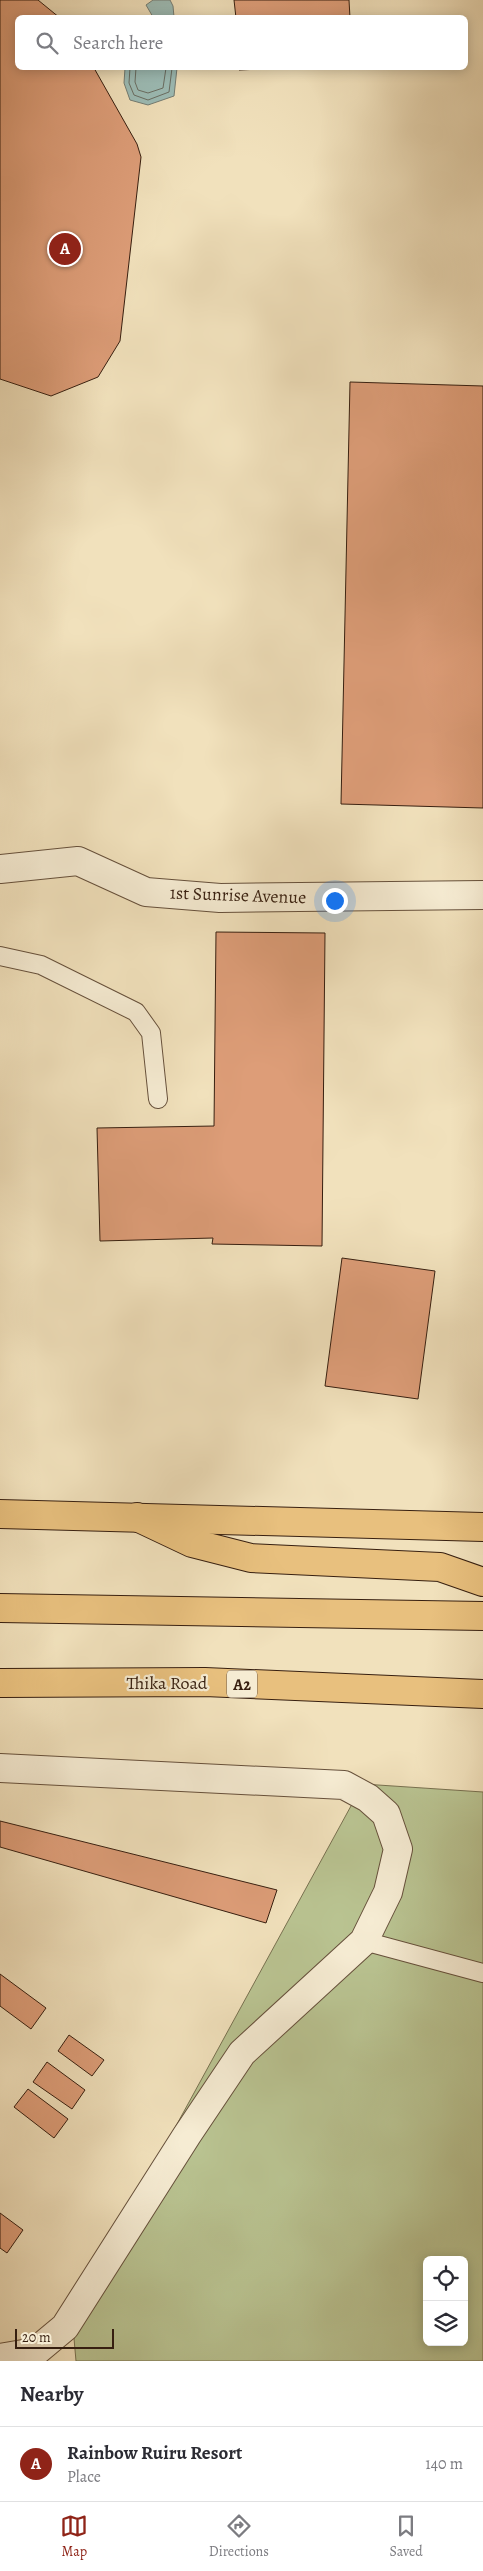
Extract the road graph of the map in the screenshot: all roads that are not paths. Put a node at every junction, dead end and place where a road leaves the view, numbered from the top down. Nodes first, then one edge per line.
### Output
1 (0, 869) edge
2 (483, 895) edge
3 (0, 956) edge
4 (158, 1099) dead end
5 (0, 1514) edge
6 (137, 1517) junction
7 (483, 1527) edge
8 (483, 1582) edge
9 (0, 1608) edge
10 (483, 1616) edge
11 (0, 1683) edge
12 (483, 1694) edge
13 (0, 1768) edge
14 (364, 1941) junction
15 (483, 1973) edge
16 (0, 2358) edge

1 - 2 street, 1st Sunrise Avenue
3 - 4 lane
5 - 6 main road
6 - 7 main road
6 - 8 main road
9 - 10 main road
11 - 12 main road, Thika Road / A2
13 - 14 street
14 - 15 lane
14 - 16 street

